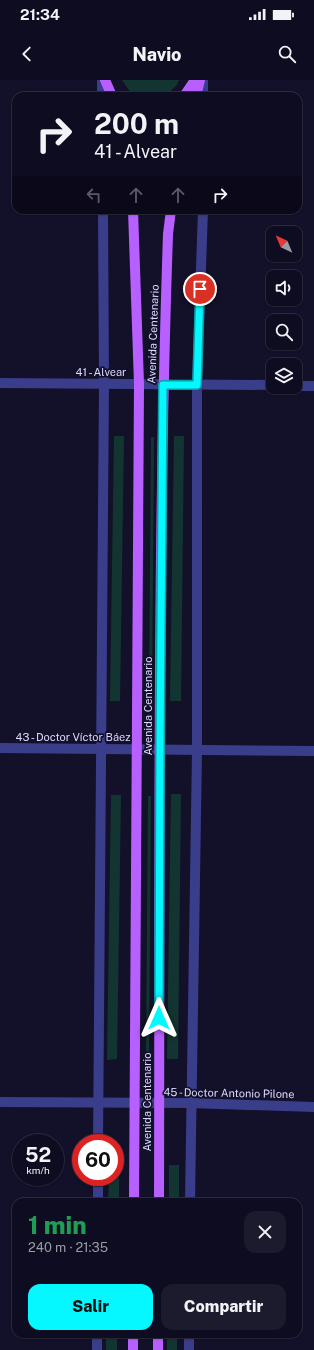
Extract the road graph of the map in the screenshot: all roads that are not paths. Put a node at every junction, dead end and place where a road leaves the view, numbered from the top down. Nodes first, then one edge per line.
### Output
1 (104, 80) edge
2 (195, 80) edge
3 (201, 80) edge
4 (102, 92) edge
5 (110, 92) edge
6 (187, 92) edge
7 (197, 92) edge
8 (202, 92) edge
9 (103, 214) edge
10 (133, 214) edge
11 (170, 214) edge
12 (203, 214) edge
13 (0, 383) edge
14 (104, 384) junction
15 (139, 384) junction
16 (163, 385) junction
17 (197, 385) junction
18 (266, 385) edge
19 (302, 386) edge
20 (314, 386) edge
21 (0, 748) edge
22 (101, 749) junction
23 (137, 749) junction
24 (160, 749) junction
25 (197, 750) junction
26 (314, 751) edge
27 (0, 1102) edge
28 (99, 1102) junction
29 (134, 1103) junction
30 (159, 1103) junction
31 (190, 1103) junction
32 (314, 1107) edge
33 (98, 1134) edge
34 (98, 1186) edge
35 (98, 1198) edge
36 (134, 1198) edge
37 (159, 1198) edge
38 (190, 1198) edge
39 (97, 1338) edge
40 (133, 1338) edge
41 (158, 1338) edge
42 (189, 1338) edge
43 (97, 1350) edge
44 (133, 1350) edge
45 (158, 1350) edge
46 (189, 1350) edge

1 - 4 street
1 - 5 main road
2 - 6 main road
3 - 7 main road
3 - 8 street
9 - 14 street
10 - 15 main road, Avenida Centenario
11 - 16 main road, Avenida Centenario
12 - 17 street
13 - 14 street, 41 - Alvear
14 - 15 street, 41 - Alvear
14 - 22 street
15 - 16 street, 41 - Alvear
15 - 23 main road, Avenida Centenario
16 - 17 street, 41 - Alvear
16 - 24 main road, Avenida Centenario
17 - 18 street, 41 - Alvear
17 - 25 street
19 - 20 street
21 - 22 street, 43 - Doctor Víctor Báez
22 - 23 street, 43 - Doctor Víctor Báez
22 - 28 street
23 - 24 street, 43 - Doctor Víctor Báez
23 - 29 main road, Avenida Centenario
24 - 25 street, 43 - Doctor Víctor Báez
24 - 30 main road, Avenida Centenario
25 - 26 street, 43 - Doctor Víctor Báez
25 - 31 street
27 - 28 street, 45 - Doctor Antonio Pilone
28 - 29 street, 45 - Doctor Antonio Pilone
28 - 33 street
29 - 30 street, 45 - Doctor Antonio Pilone
29 - 36 main road, Avenida Centenario
30 - 31 street, 45 - Doctor Antonio Pilone
30 - 37 main road, Avenida Centenario
31 - 32 street, 45 - Doctor Antonio Pilone
31 - 38 street
34 - 35 street
39 - 43 street
40 - 44 main road
41 - 45 main road
42 - 46 street

